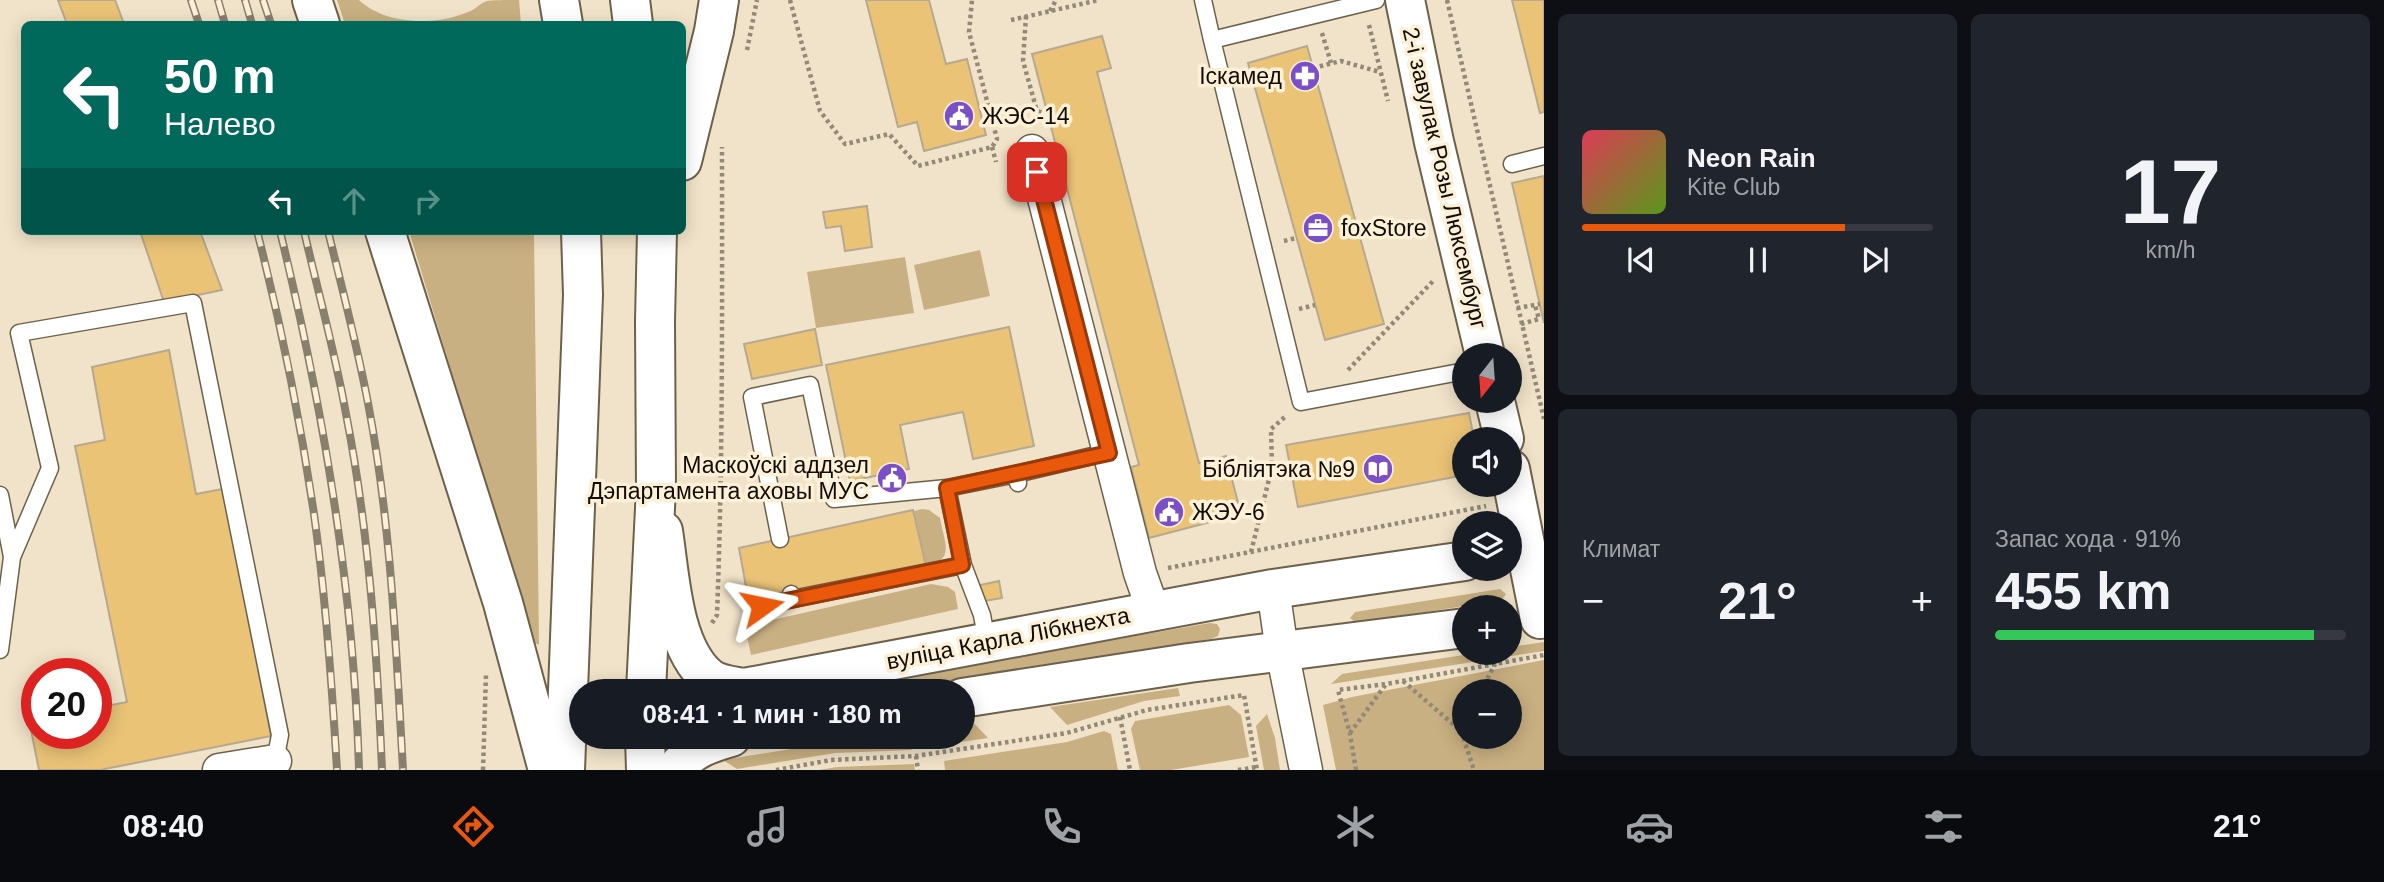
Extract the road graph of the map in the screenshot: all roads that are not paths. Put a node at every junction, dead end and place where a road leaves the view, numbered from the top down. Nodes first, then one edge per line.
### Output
1 (312, 0) edge
2 (559, 0) edge
3 (630, 0) edge
4 (719, 0) edge
5 (1203, 0) edge
6 (1376, 0) edge
7 (1405, 0) edge
8 (319, 21) edge
9 (562, 21) edge
10 (632, 21) edge
11 (1212, 40) junction
12 (686, 145) edge
13 (1032, 151) dead end
14 (1544, 156) edge
15 (1512, 164) dead end
16 (386, 235) edge
17 (581, 235) edge
18 (657, 235) edge
19 (1482, 343) edge
20 (1452, 374) edge
21 (1109, 453) junction
22 (656, 488) junction
23 (947, 488) junction
24 (0, 495) edge
25 (1516, 497) edge
26 (780, 540) dead end
27 (1527, 552) edge
28 (12, 557) junction
29 (1452, 563) edge
30 (962, 565) junction
31 (842, 586) dead end
32 (1273, 589) junction
33 (1153, 610) junction
34 (1535, 629) edge
35 (1452, 630) edge
36 (987, 642) junction
37 (0, 650) edge
38 (1282, 651) junction
39 (647, 679) edge
40 (975, 696) edge
41 (645, 749) edge
42 (698, 749) edge
43 (275, 761) joint
44 (219, 770) edge
45 (548, 770) edge
46 (565, 770) edge
47 (646, 770) edge
48 (676, 770) edge
49 (1306, 770) edge

1 - 8 main road
2 - 9 main road
3 - 10 main road
4 - 12 main road
5 - 11 lane
6 - 11 lane
7 - 19 main road, 2-і завулак Розы Люксембург
11 - 20 lane
13 - 21 street
14 - 15 lane
16 - 45 main road
17 - 46 main road
18 - 22 main road
21 - 23 lane
21 - 33 street
22 - 36 main road, вуліца Карла Лібкнехта
22 - 39 main road
23 - 26 lane
23 - 30 lane
24 - 28 lane
25 - 27 main road
27 - 34 main road
28 - 37 lane
28 - 43 lane
29 - 32 main road, вуліца Карла Лібкнехта
30 - 31 lane
30 - 36 lane
32 - 33 main road, вуліца Карла Лібкнехта
32 - 38 street
33 - 36 main road, вуліца Карла Лібкнехта
35 - 38 main road
38 - 40 main road
38 - 49 street
41 - 47 main road
42 - 48 main road
43 - 44 street

